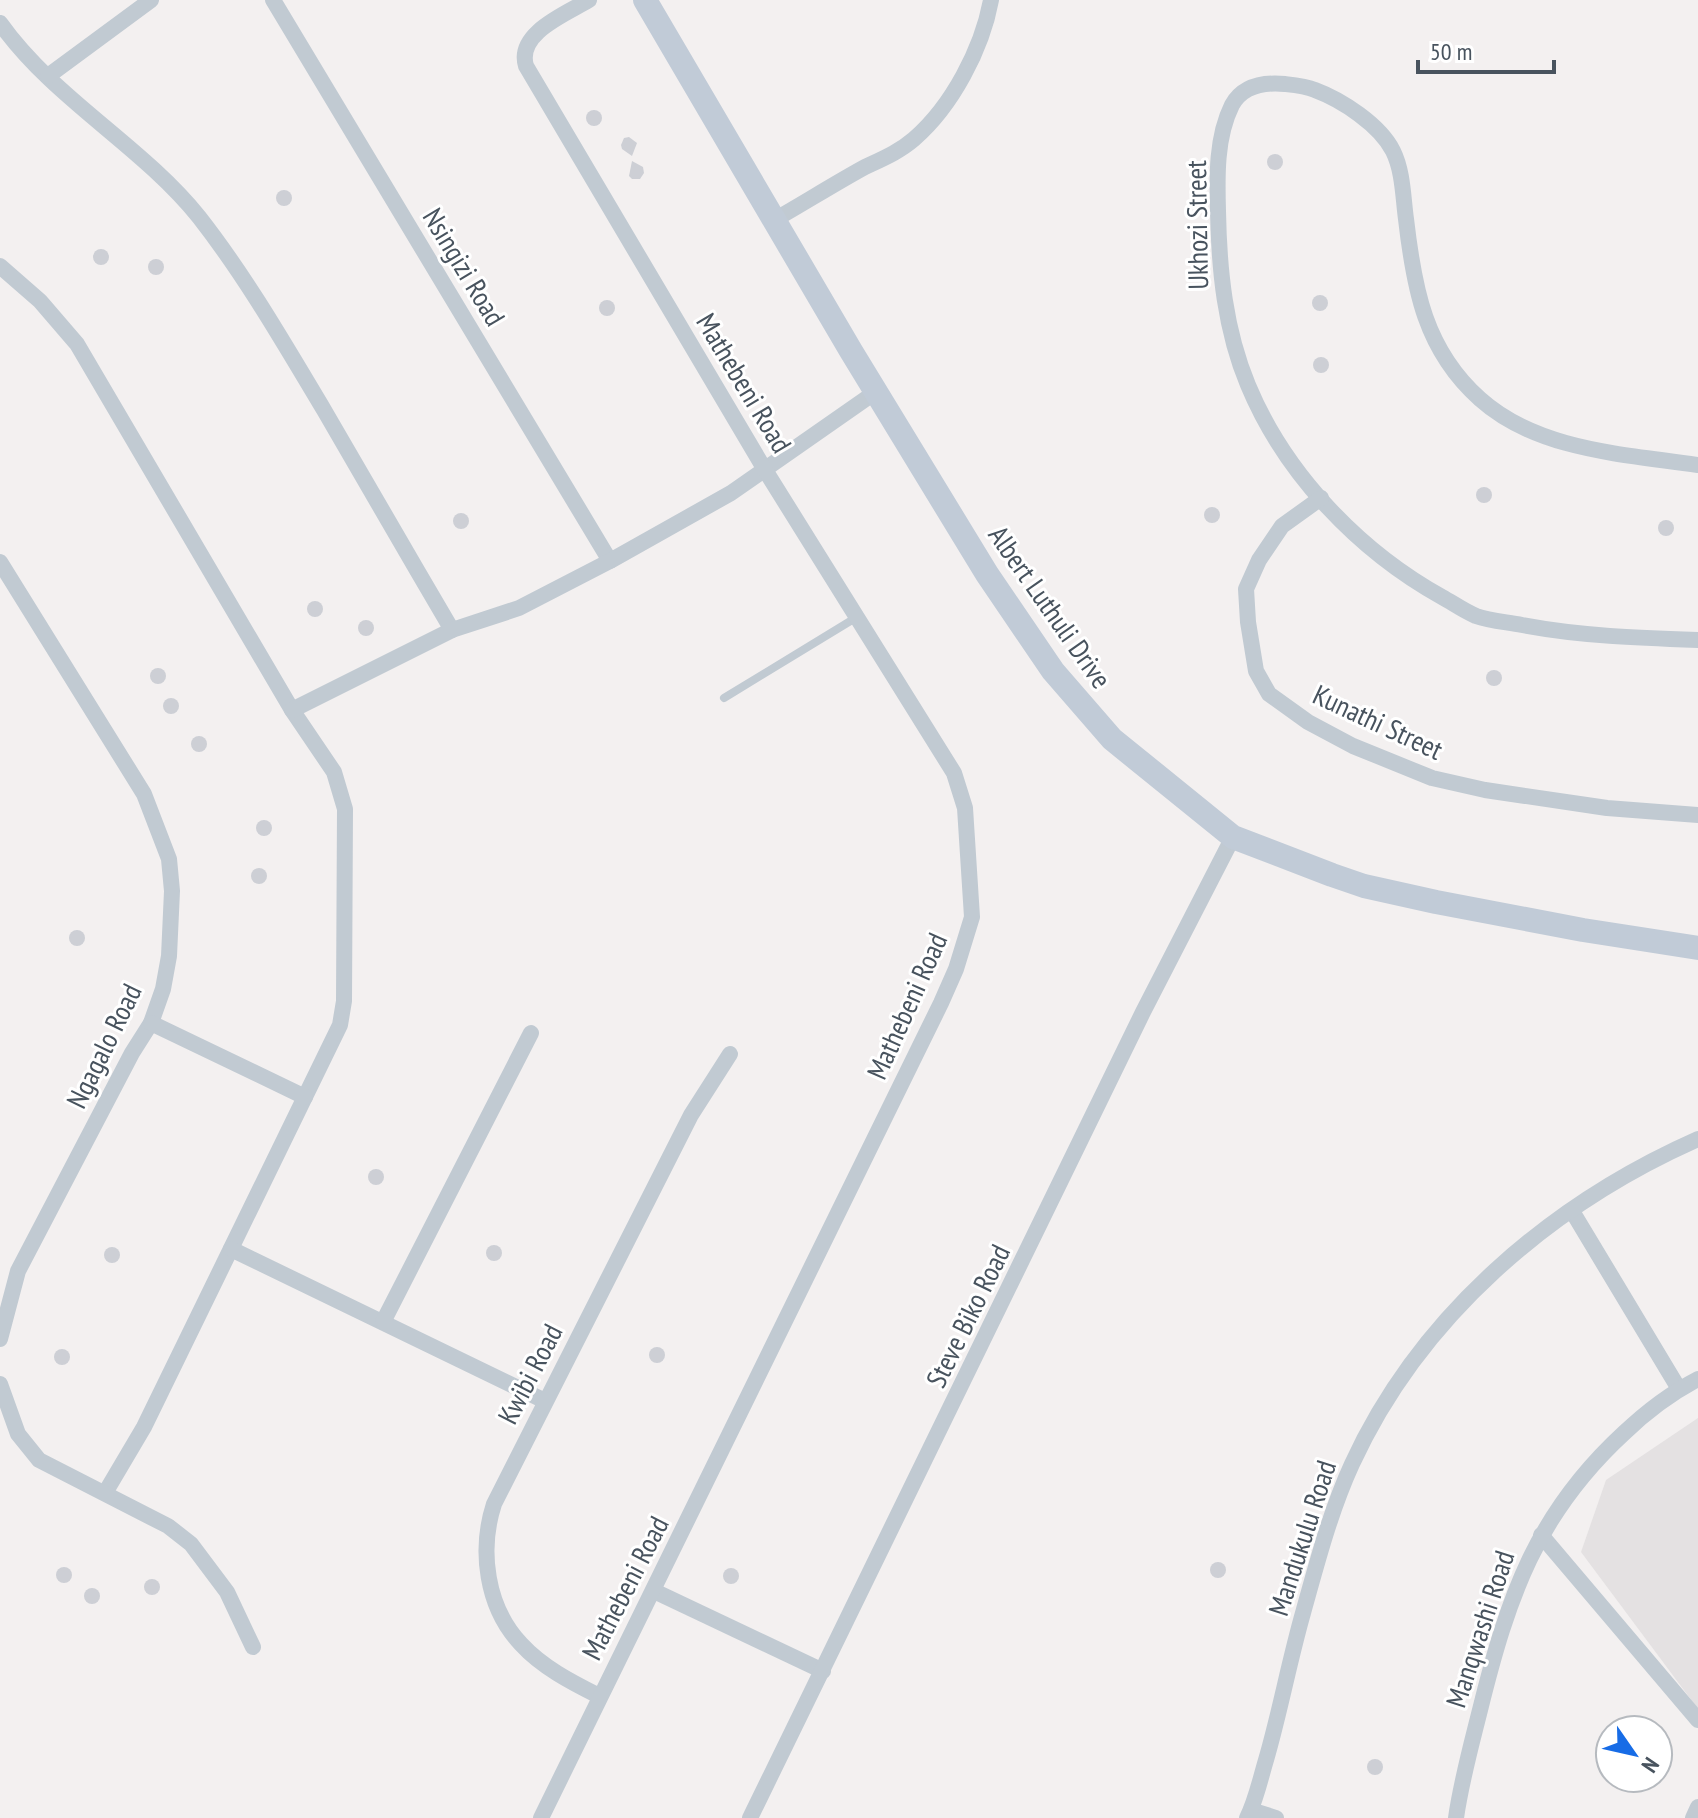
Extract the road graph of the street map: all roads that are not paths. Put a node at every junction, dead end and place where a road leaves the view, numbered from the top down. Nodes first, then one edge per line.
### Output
1 (151, 0) edge
2 (273, 0) edge
3 (589, 0) edge
4 (645, 0) edge
5 (991, 0) edge
6 (0, 23) edge
7 (48, 76) junction
8 (774, 220) junction
9 (0, 266) edge
10 (877, 391) junction
11 (1698, 465) edge
12 (765, 470) junction
13 (1321, 498) junction
14 (610, 561) junction
15 (0, 562) edge
16 (857, 617) junction
17 (452, 630) junction
18 (1698, 640) edge
19 (724, 698) dead end
20 (292, 710) junction
21 (1698, 815) edge
22 (1233, 837) junction
23 (1698, 948) edge
24 (151, 1023) junction
25 (531, 1033) dead end
26 (730, 1054) dead end
27 (305, 1097) junction
28 (1698, 1139) edge
29 (1572, 1211) junction
30 (231, 1249) junction
31 (383, 1322) junction
32 (0, 1339) edge
33 (1698, 1379) edge
34 (0, 1384) edge
35 (1679, 1389) junction
36 (545, 1401) junction
37 (105, 1493) junction
38 (1541, 1535) junction
39 (654, 1591) junction
40 (253, 1647) dead end
41 (823, 1671) junction
42 (599, 1696) junction
43 (1698, 1720) edge
44 (1698, 1807) edge
45 (1249, 1814) edge
46 (541, 1818) edge
47 (750, 1818) edge
48 (1276, 1818) edge
49 (1456, 1818) edge
50 (1693, 1818) edge

1 - 7 street
2 - 14 street, Nsingizi Road
3 - 12 street, Mathebeni Road
4 - 8 street, Albert Luthuli Drive
5 - 8 street
6 - 7 street
7 - 17 street
8 - 10 street, Albert Luthuli Drive
9 - 20 street
10 - 12 street
10 - 22 street, Albert Luthuli Drive
11 - 13 street, Ukhozi Street
12 - 14 street
12 - 16 street, Mathebeni Road
13 - 18 street, Ukhozi Street
13 - 21 street, Kunathi Street
14 - 17 street
15 - 24 street, Ngagalo Road
16 - 19 lane
16 - 39 street, Mathebeni Road
17 - 20 street
20 - 27 street
22 - 23 street, Albert Luthuli Drive
22 - 41 street, Steve Biko Road
24 - 27 street
24 - 32 street, Ngagalo Road
25 - 31 street
26 - 36 street, Kwibi Road
27 - 30 street
28 - 29 street, Mandukulu Road
29 - 35 street
29 - 45 street, Mandukulu Road
30 - 31 street
30 - 37 street
31 - 36 street
33 - 35 street, Manqwashi Road
34 - 37 street
35 - 38 street, Manqwashi Road
36 - 42 street, Kwibi Road
37 - 40 street
38 - 43 street
38 - 49 street, Manqwashi Road
39 - 41 street
39 - 42 street, Mathebeni Road
41 - 47 street, Steve Biko Road
42 - 46 street, Mathebeni Road
44 - 50 street
45 - 48 street

